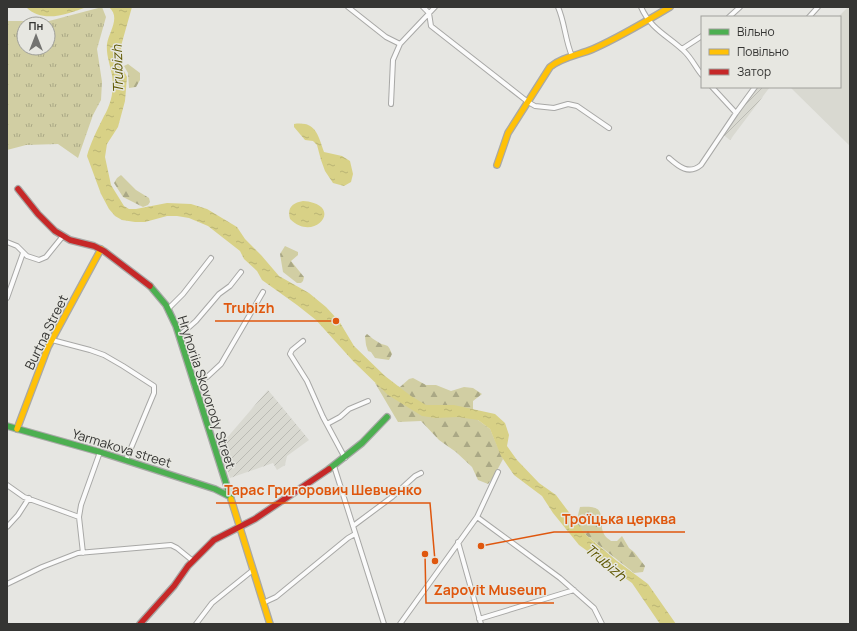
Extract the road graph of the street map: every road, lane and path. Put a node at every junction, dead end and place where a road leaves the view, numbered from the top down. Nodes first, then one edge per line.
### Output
1 (348, 7) edge
2 (423, 7) edge
3 (435, 7) edge
4 (558, 7) edge
5 (641, 7) edge
6 (670, 7) edge
7 (740, 7) edge
8 (818, 7) edge
9 (429, 13) junction
10 (730, 16) edge
11 (810, 16) edge
12 (649, 20) junction
13 (701, 37) edge
14 (400, 44) junction
15 (682, 49) junction
16 (572, 56) junction
17 (701, 74) edge
18 (713, 88) edge
19 (754, 88) edge
20 (528, 102) junction
21 (391, 104) dead end
22 (736, 113) junction
23 (609, 128) dead end
24 (669, 158) dead end
25 (497, 165) dead end
26 (18, 189) dead end
27 (63, 236) junction
28 (7, 242) edge
29 (102, 249) junction
30 (23, 253) junction
31 (211, 258) dead end
32 (241, 272) dead end
33 (263, 292) dead end
34 (7, 298) edge
35 (169, 308) junction
36 (179, 336) junction
37 (52, 340) junction
38 (303, 341) dead end
39 (194, 385) junction
40 (368, 401) dead end
41 (387, 417) dead end
42 (327, 424) junction
43 (7, 426) edge
44 (17, 429) junction
45 (100, 452) junction
46 (345, 458) junction
47 (126, 460) junction
48 (334, 466) junction
49 (498, 472) dead end
50 (421, 473) dead end
51 (7, 484) edge
52 (229, 496) junction
53 (29, 498) junction
54 (477, 516) junction
55 (79, 517) junction
56 (353, 526) junction
57 (7, 527) edge
58 (239, 527) junction
59 (355, 534) junction
60 (458, 542) junction
61 (83, 552) junction
62 (193, 562) junction
63 (253, 570) junction
64 (7, 584) edge
65 (574, 590) junction
66 (263, 604) junction
67 (479, 619) junction
68 (140, 624) edge
69 (196, 624) edge
70 (270, 624) edge
71 (384, 624) edge
72 (400, 624) edge
73 (481, 624) edge
74 (602, 624) edge

1 - 14 street
2 - 9 street
3 - 9 street
4 - 16 street
5 - 12 street
6 - 12 street
7 - 10 street
8 - 11 street
9 - 14 street
9 - 20 street
12 - 15 street
12 - 16 street
13 - 15 street
14 - 21 street
15 - 17 street
16 - 20 street
18 - 22 street
19 - 22 street
20 - 23 street
20 - 25 street
22 - 24 street
26 - 27 street, Hryhoriia Skovorody Street
27 - 29 street, Hryhoriia Skovorody Street
27 - 30 street
28 - 30 street
29 - 35 street, Hryhoriia Skovorody Street
29 - 37 street, Burtna Street
30 - 34 street
31 - 35 street
32 - 36 street
33 - 39 street
35 - 36 street, Hryhoriia Skovorody Street
36 - 39 street, Hryhoriia Skovorody Street
37 - 44 street, Burtna Street
37 - 47 street
38 - 42 street
39 - 52 street, Hryhoriia Skovorody Street
40 - 42 street
41 - 46 street
42 - 46 street
43 - 44 street, Yarmakova street
44 - 45 street, Yarmakova street
45 - 47 street, Yarmakova street
45 - 55 street
46 - 48 street
47 - 52 street, Yarmakova street
48 - 56 street
48 - 58 street
49 - 54 street
50 - 56 street
51 - 53 street
52 - 58 street, Hryhoriia Skovorody Street
53 - 55 street
53 - 57 street
54 - 60 street
54 - 65 street
55 - 61 street
56 - 59 street
58 - 62 street
58 - 63 street, Hryhoriia Skovorody Street
59 - 66 street
59 - 71 street
60 - 67 street
60 - 72 street
61 - 62 street
61 - 64 street
62 - 68 street
63 - 66 street, Hryhoriia Skovorody Street
63 - 69 street
65 - 67 street
65 - 74 street
66 - 70 street, Hryhoriia Skovorody Street
67 - 73 street

